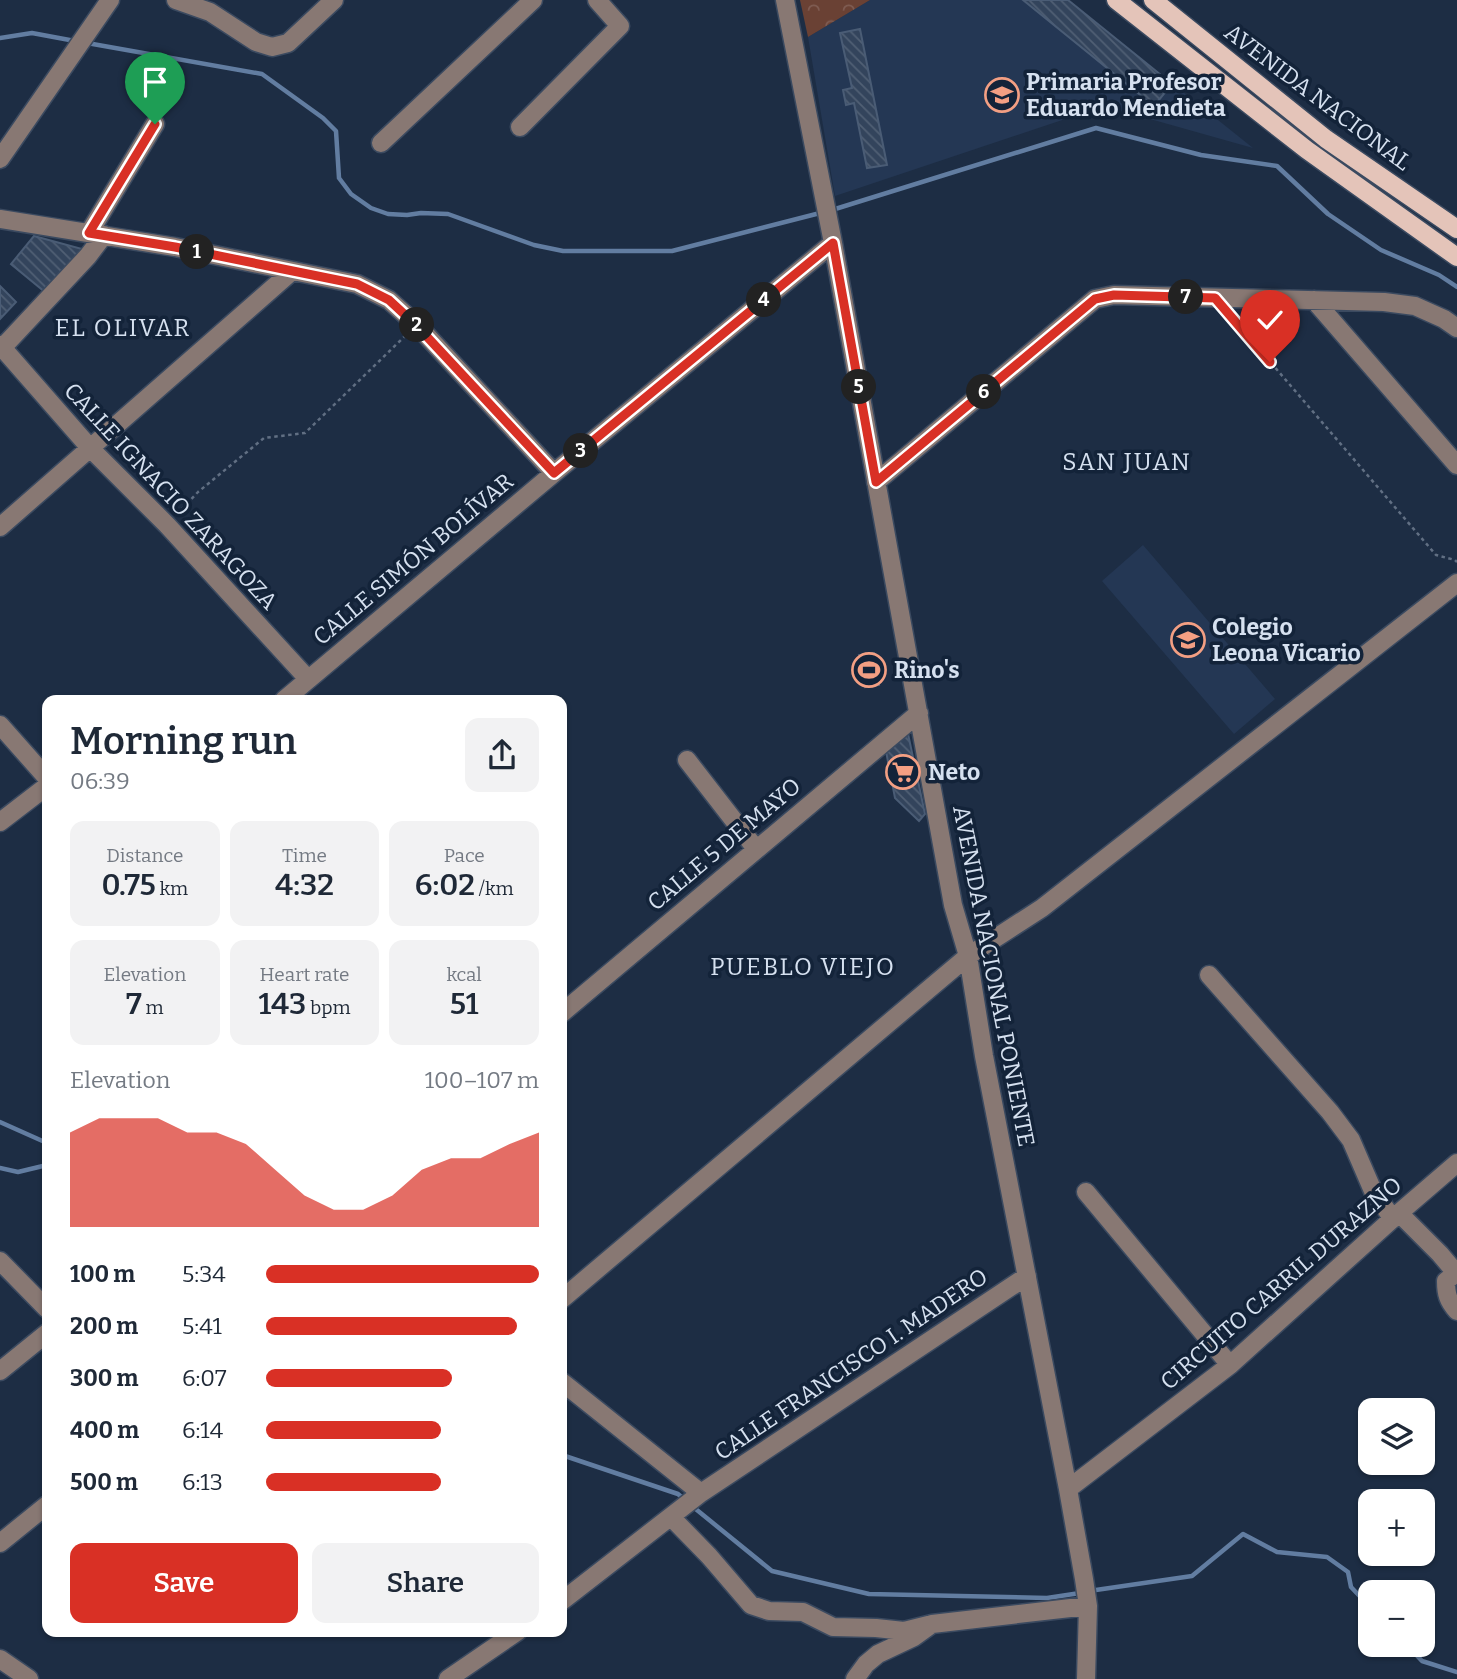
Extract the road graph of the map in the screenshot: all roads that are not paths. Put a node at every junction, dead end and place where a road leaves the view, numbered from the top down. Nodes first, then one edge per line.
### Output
1 (109, 0) edge
2 (176, 0) edge
3 (334, 0) edge
4 (533, 0) edge
5 (597, 0) edge
6 (785, 0) edge
7 (1153, 0) edge
8 (1127, 4) edge
9 (155, 124) dead end
10 (520, 127) dead end
11 (381, 143) dead end
12 (0, 159) edge
13 (0, 219) edge
14 (1456, 228) edge
15 (97, 234) junction
16 (833, 243) junction
17 (1457, 257) edge
18 (291, 272) junction
19 (1314, 300) junction
20 (1457, 328) edge
21 (1, 346) edge
22 (91, 449) junction
23 (1457, 465) edge
24 (554, 473) junction
25 (876, 482) junction
26 (0, 527) edge
27 (1457, 583) edge
28 (308, 679) junction
29 (295, 695) edge
30 (919, 713) junction
31 (0, 724) edge
32 (687, 761) dead end
33 (42, 772) edge
34 (42, 790) edge
35 (0, 822) edge
36 (756, 849) junction
37 (968, 956) junction
38 (1209, 975) dead end
39 (567, 1009) edge
40 (1457, 1163) edge
41 (1086, 1192) dead end
42 (1396, 1216) junction
43 (0, 1261) edge
44 (1457, 1273) edge
45 (1027, 1276) junction
46 (567, 1295) edge
47 (42, 1305) edge
48 (1457, 1311) edge
49 (42, 1337) edge
50 (1230, 1366) junction
51 (0, 1371) edge
52 (567, 1386) edge
53 (1068, 1489) junction
54 (701, 1493) junction
55 (42, 1509) edge
56 (671, 1517) junction
57 (0, 1543) edge
58 (567, 1597) edge
59 (1088, 1606) junction
60 (932, 1624) junction
61 (509, 1637) edge
62 (0, 1659) edge
63 (29, 1679) edge
64 (448, 1679) edge
65 (855, 1679) edge
66 (1086, 1679) edge

1 - 12 street
2 - 3 street
4 - 11 street
5 - 10 street
6 - 16 street, AVENIDA NACIONAL PONIENTE
7 - 14 main road, AVENIDA NACIONAL
8 - 17 main road, AVENIDA NACIONAL
9 - 15 street
13 - 15 street
15 - 18 street
15 - 21 street
16 - 24 street, CALLE SIMÓN BOLÍVAR
16 - 25 street, AVENIDA NACIONAL PONIENTE
18 - 22 street
18 - 24 street
19 - 20 street
19 - 23 street
19 - 25 street
21 - 22 street, CALLE IGNACIO ZARAGOZA
22 - 26 street
22 - 28 street, CALLE IGNACIO ZARAGOZA
24 - 28 street, CALLE SIMÓN BOLÍVAR
25 - 30 street, AVENIDA NACIONAL PONIENTE
27 - 37 street
28 - 29 street, CALLE SIMÓN BOLÍVAR
30 - 36 street, CALLE 5 DE MAYO
30 - 37 street, AVENIDA NACIONAL PONIENTE
31 - 33 street
32 - 36 street
34 - 35 street
36 - 39 street, CALLE 5 DE MAYO
37 - 45 street, AVENIDA NACIONAL PONIENTE
37 - 46 street
38 - 42 street
40 - 42 street, CIRCUITO CARRIL DURAZNO
41 - 50 street
42 - 44 street
42 - 50 street, CIRCUITO CARRIL DURAZNO
43 - 47 street
44 - 48 street
45 - 53 street, AVENIDA NACIONAL PONIENTE
45 - 54 street, CALLE FRANCISCO I. MADERO
49 - 51 street
50 - 53 street, CIRCUITO CARRIL DURAZNO
52 - 54 street
53 - 59 street, AVENIDA NACIONAL PONIENTE
54 - 56 street, CALLE FRANCISCO I. MADERO
55 - 57 street
56 - 58 street
56 - 60 street
59 - 60 street
59 - 66 street, AVENIDA NACIONAL PONIENTE
60 - 65 street
61 - 64 street
62 - 63 street

